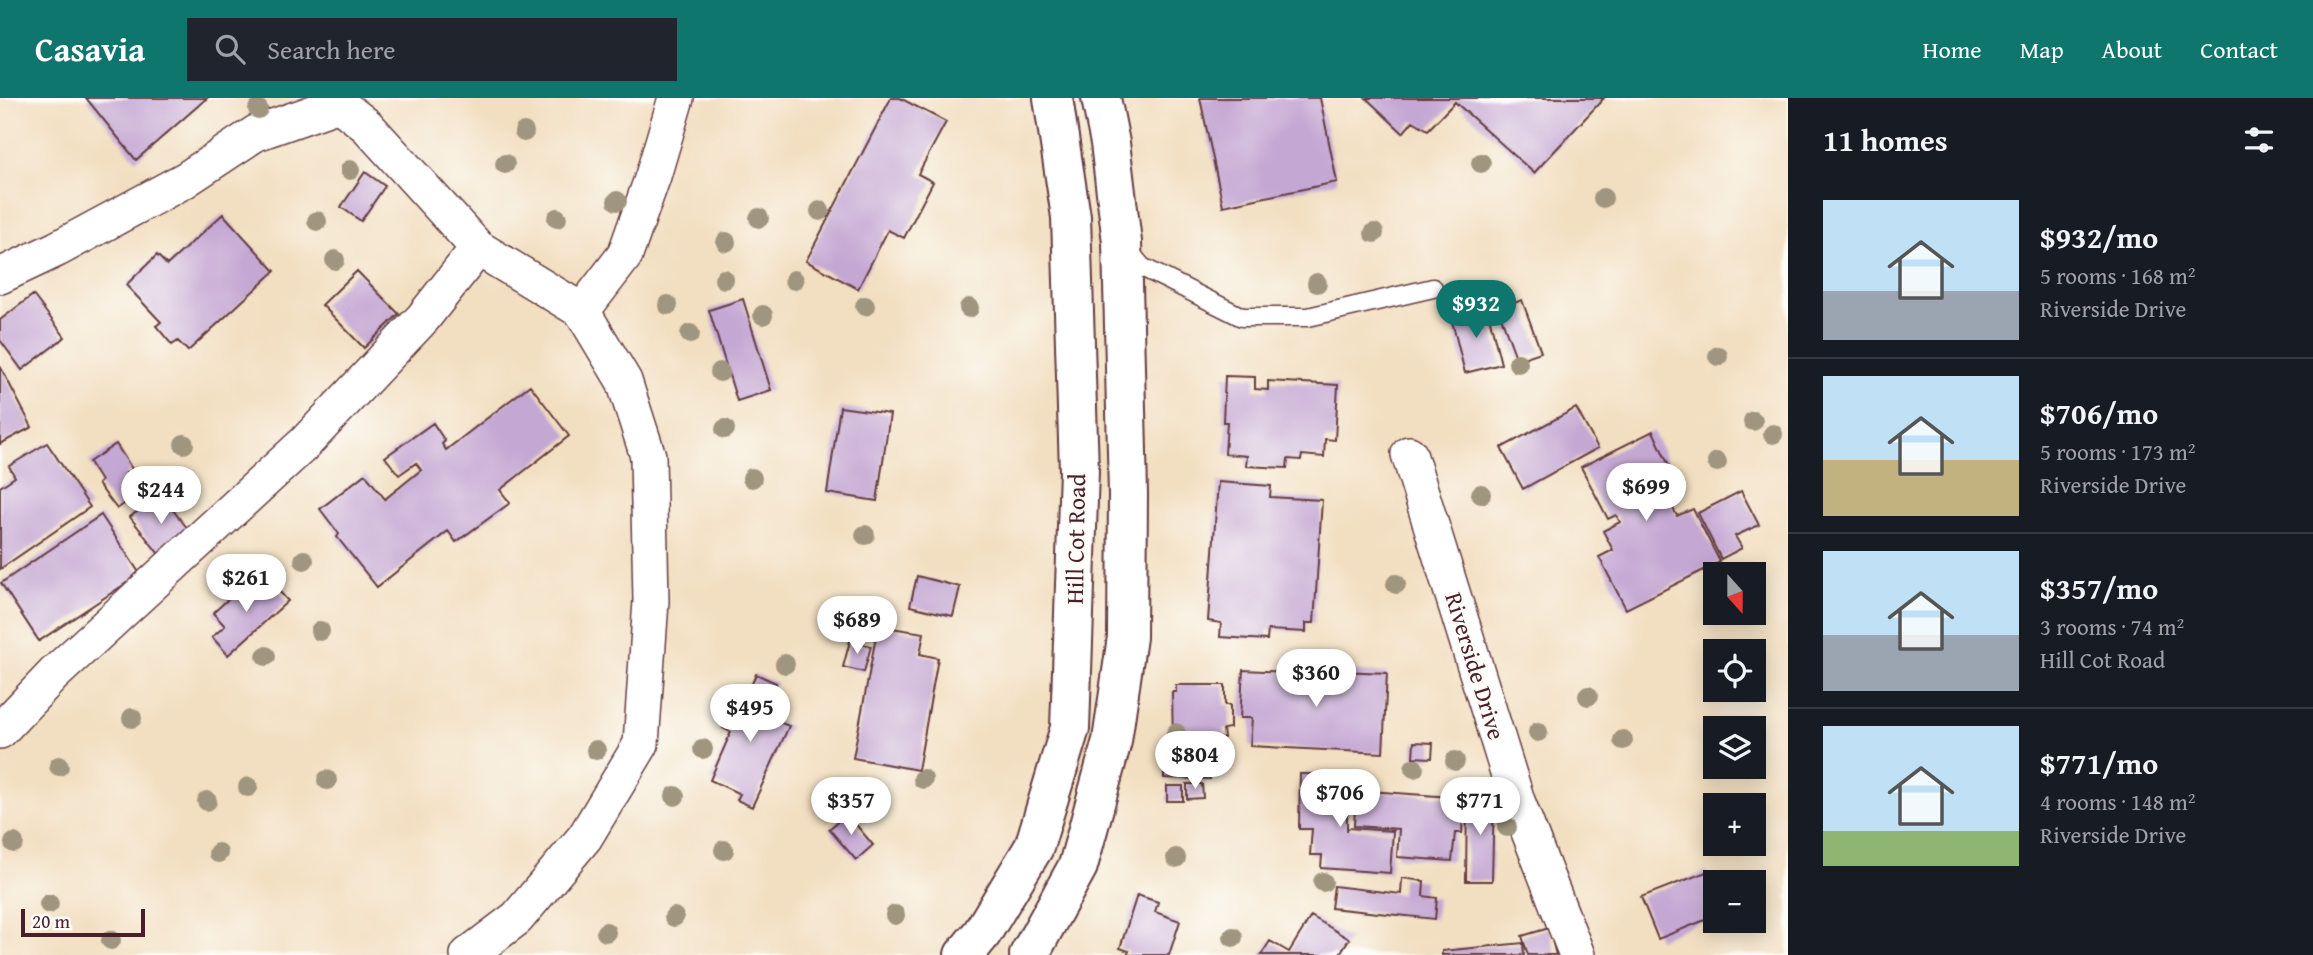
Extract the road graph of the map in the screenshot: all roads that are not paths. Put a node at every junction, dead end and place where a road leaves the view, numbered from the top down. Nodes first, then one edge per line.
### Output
1 (676, 98) edge
2 (1053, 98) edge
3 (1101, 98) edge
4 (340, 101) edge
5 (1122, 242) junction
6 (478, 248) junction
7 (0, 276) edge
8 (1433, 288) dead end
9 (582, 311) junction
10 (1409, 454) dead end
11 (0, 731) edge
12 (468, 955) edge
13 (964, 955) edge
14 (1029, 955) edge
15 (1577, 955) edge

1 - 9 street
2 - 13 main road, Hill Cot Road
3 - 5 main road, Hill Cot Road
4 - 6 street
4 - 7 street
5 - 8 lane
5 - 14 main road, Hill Cot Road
6 - 9 street
6 - 11 street
9 - 12 street
10 - 15 street, Riverside Drive

